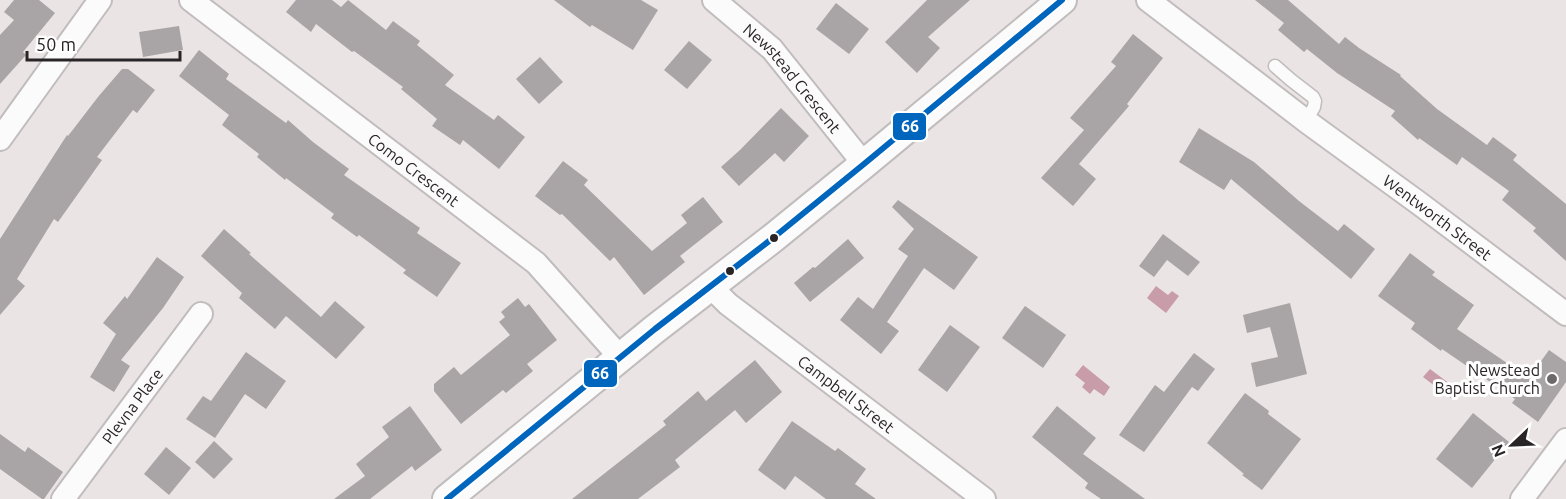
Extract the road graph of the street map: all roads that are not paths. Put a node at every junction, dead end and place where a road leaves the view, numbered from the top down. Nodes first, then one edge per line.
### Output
1 (100, 0) edge
2 (191, 0) edge
3 (714, 0) edge
4 (1062, 0) edge
5 (1148, 0) edge
6 (1275, 66) dead end
7 (1306, 121) junction
8 (0, 139) edge
9 (864, 164) junction
10 (710, 286) junction
11 (1566, 314) edge
12 (201, 315) dead end
13 (620, 357) junction
14 (1566, 440) edge
15 (63, 499) edge
16 (447, 499) edge
17 (984, 499) edge
18 (1522, 499) edge

1 - 8 street
2 - 13 street, Como Crescent
3 - 9 street, Newstead Crescent
4 - 9 street
5 - 7 street, Wentworth Street
6 - 7 lane
7 - 11 street, Wentworth Street
9 - 10 street
10 - 13 street
10 - 17 street, Campbell Street
12 - 15 street, Plevna Place
13 - 16 street
14 - 18 street

